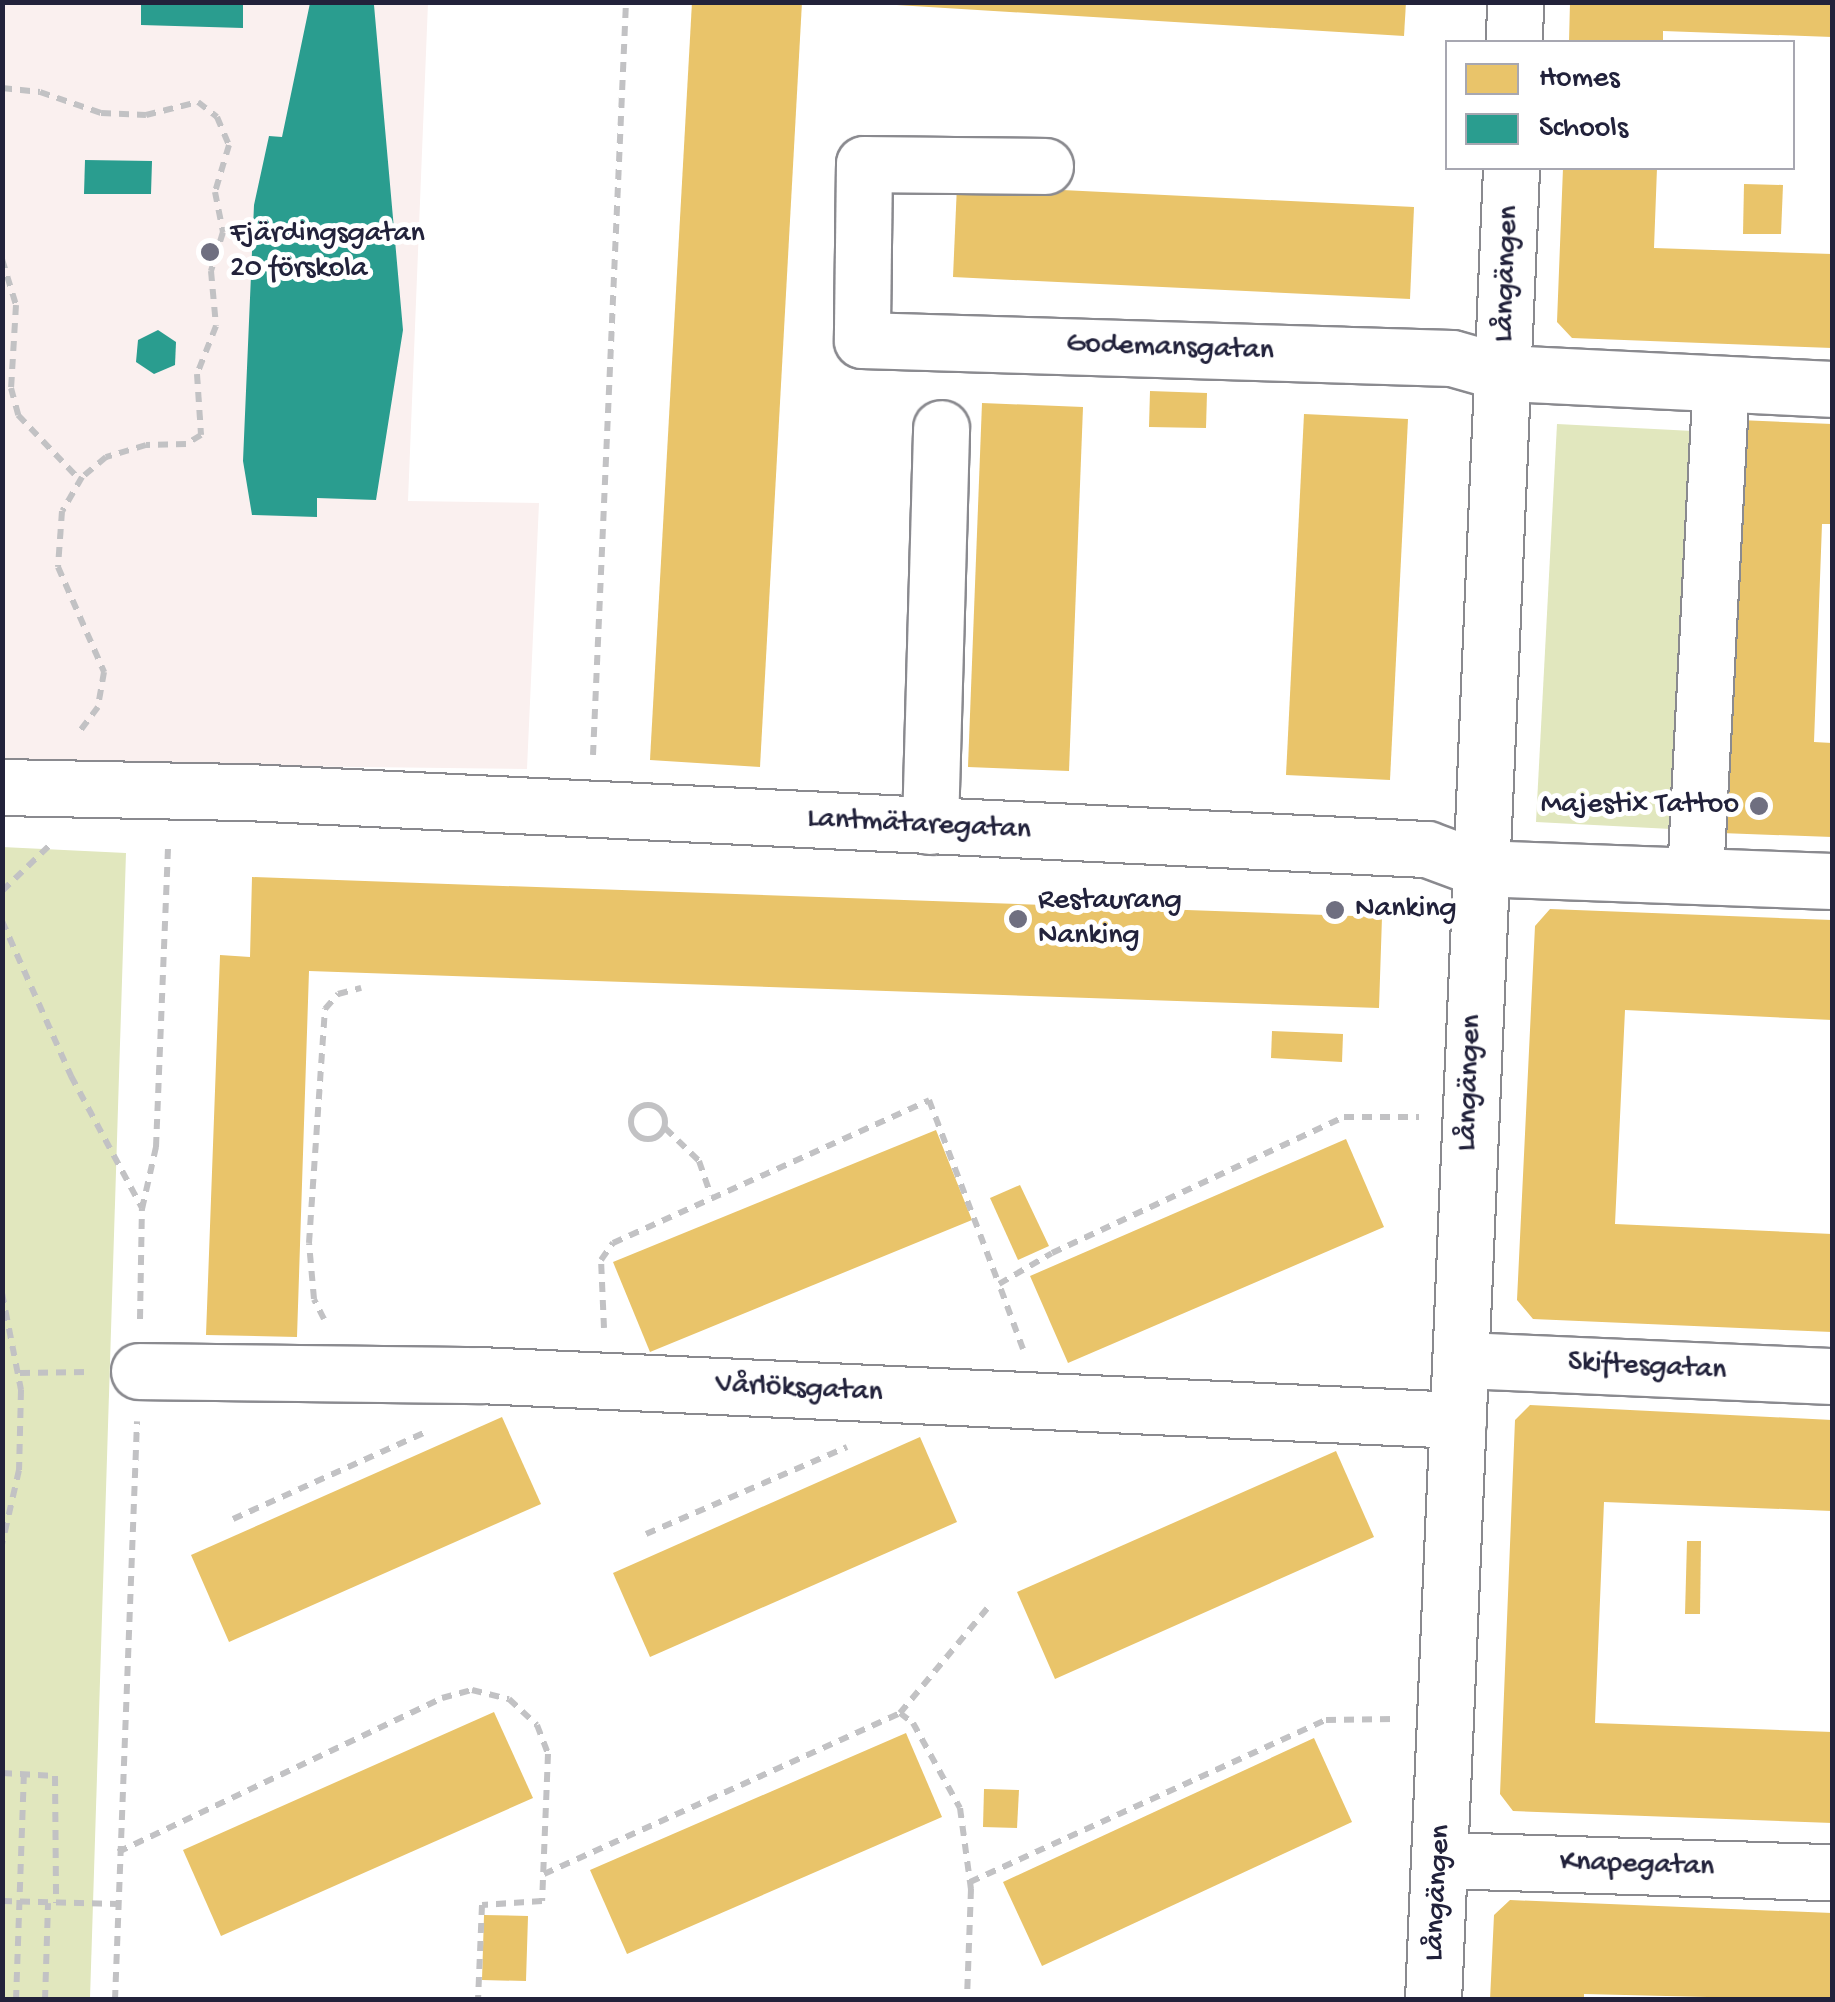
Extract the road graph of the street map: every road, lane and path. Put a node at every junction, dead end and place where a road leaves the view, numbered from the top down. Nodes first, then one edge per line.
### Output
1 (626, 2) edge
2 (1515, 2) edge
3 (1514, 40) edge
4 (2, 88) edge
5 (1045, 166) dead end
6 (1511, 170) edge
7 (2, 259) edge
8 (1505, 374) junction
9 (1721, 385) junction
10 (1832, 390) edge
11 (941, 428) dead end
12 (80, 480) junction
13 (74, 745) dead end
14 (2, 787) edge
15 (590, 811) junction
16 (930, 826) junction
17 (1478, 868) junction
18 (1695, 876) junction
19 (1832, 881) edge
20 (2, 922) edge
21 (360, 988) dead end
22 (1435, 1118) dead end
23 (664, 1128) junction
24 (711, 1194) junction
25 (142, 1209) dead end
26 (999, 1284) junction
27 (2, 1293) edge
28 (1462, 1360) junction
29 (140, 1371) joint
30 (364, 1371) junction
31 (20, 1373) junction
32 (478, 1374) junction
33 (1832, 1376) edge
34 (608, 1381) junction
35 (874, 1393) junction
36 (1042, 1400) junction
37 (1458, 1420) junction
38 (233, 1519) dead end
39 (646, 1534) dead end
40 (2, 1544) edge
41 (989, 1606) dead end
42 (900, 1713) junction
43 (1412, 1719) dead end
44 (24, 1772) junction
45 (2, 1773) edge
46 (118, 1852) dead end
47 (1442, 1860) junction
48 (1832, 1872) edge
49 (544, 1874) junction
50 (970, 1882) junction
51 (2, 1901) edge
52 (20, 1902) junction
53 (52, 1903) junction
54 (118, 1904) dead end
55 (16, 2000) edge
56 (45, 2000) edge
57 (478, 2000) edge
58 (967, 2000) edge
59 (1433, 2000) edge

1 - 15 path
2 - 3 street
4 - 12 path
5 - 8 street, Godemansgatan
6 - 8 street, Långängen
7 - 12 path
8 - 9 street, Godemansgatan
8 - 17 street, Långängen
9 - 10 street, Godemansgatan
9 - 18 street
11 - 16 street
12 - 13 path
14 - 15 street, Lantmätaregatan
15 - 16 street, Lantmätaregatan
16 - 17 street, Lantmätaregatan
17 - 18 street, Lantmätaregatan
17 - 28 street, Långängen
18 - 19 street, Lantmätaregatan
20 - 25 path
21 - 30 path
22 - 26 path
23 - 23 path
23 - 24 path
24 - 26 path
24 - 34 path
26 - 36 path
27 - 31 path
28 - 33 street, Skiftesgatan
28 - 37 street, Långängen
29 - 30 street, Vårlöksgatan
29 - 31 path
30 - 32 street, Vårlöksgatan
31 - 40 path
32 - 34 street, Vårlöksgatan
32 - 38 path
34 - 35 street, Vårlöksgatan
35 - 36 street, Vårlöksgatan
35 - 39 path
36 - 37 street, Vårlöksgatan
37 - 47 street, Långängen
41 - 42 path
42 - 49 path
42 - 50 path
43 - 50 path
44 - 45 path
44 - 52 path
44 - 53 path
46 - 49 path
47 - 48 street, Knapegatan
47 - 59 street, Långängen
49 - 57 path
50 - 58 path
51 - 52 path
52 - 53 path
52 - 55 path
53 - 54 path
53 - 56 path

